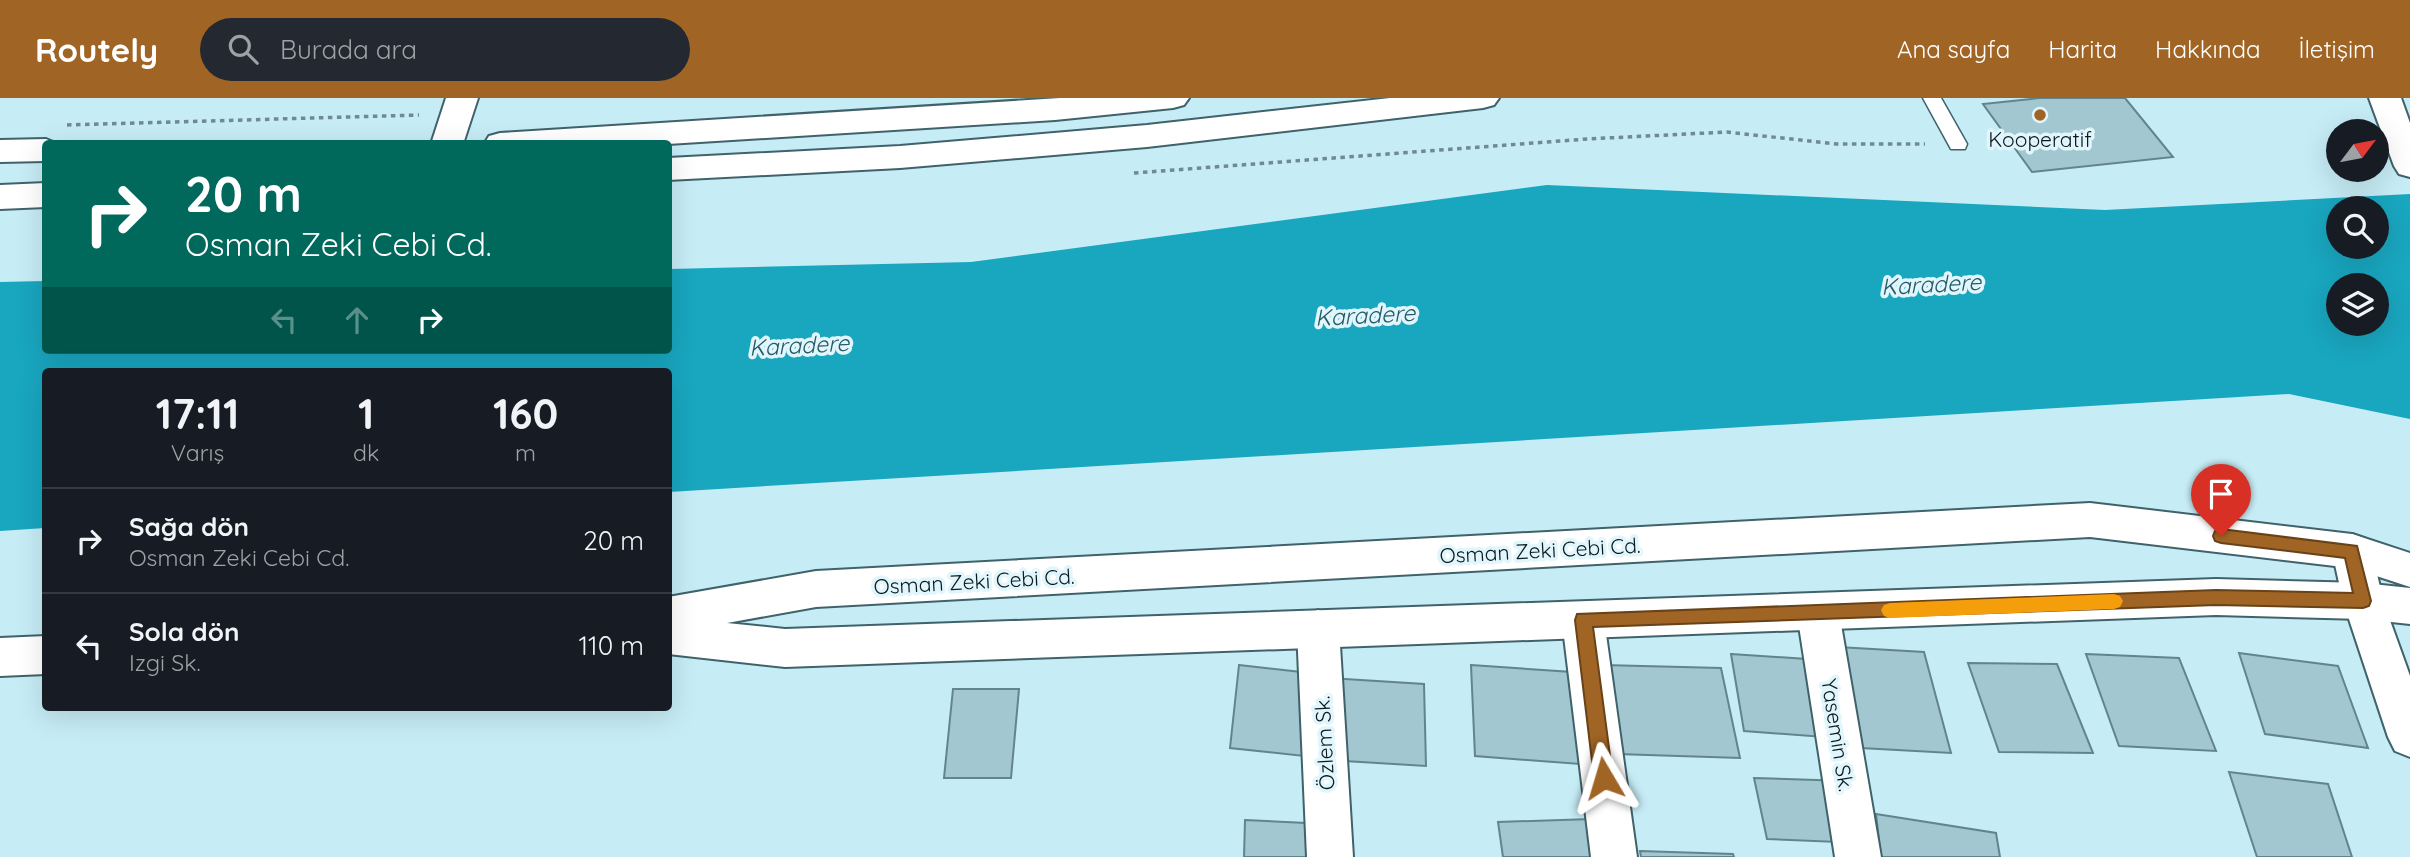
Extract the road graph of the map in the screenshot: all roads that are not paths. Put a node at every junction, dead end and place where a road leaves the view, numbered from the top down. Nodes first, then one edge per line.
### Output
1 (462, 98) edge
2 (1173, 98) edge
3 (1483, 98) edge
4 (1932, 98) edge
5 (2385, 98) edge
6 (448, 140) edge
7 (562, 140) edge
8 (1958, 144) road end
9 (42, 150) edge
10 (0, 151) edge
11 (2410, 166) edge
12 (672, 169) edge
13 (42, 195) edge
14 (0, 197) edge
15 (2352, 551) junction
16 (2410, 570) edge
17 (2363, 601) junction
18 (2410, 606) edge
19 (1818, 613) junction
20 (672, 614) edge
21 (1583, 620) junction
22 (1318, 629) junction
23 (672, 635) edge
24 (42, 655) edge
25 (0, 657) edge
26 (2410, 737) edge
27 (1330, 857) edge
28 (1614, 857) edge
29 (1858, 857) edge

1 - 6 street
2 - 7 street
3 - 12 street
4 - 8 lane
5 - 11 street
9 - 10 street
13 - 14 street
15 - 16 street, Osman Zeki Cebi Cd.
15 - 17 street
15 - 20 street, Osman Zeki Cebi Cd.
17 - 18 street
17 - 19 street
17 - 26 street
19 - 21 street
19 - 29 street, Yasemin Sk.
21 - 22 street
21 - 28 street
22 - 23 street
22 - 27 street, Özlem Sk.
24 - 25 street

